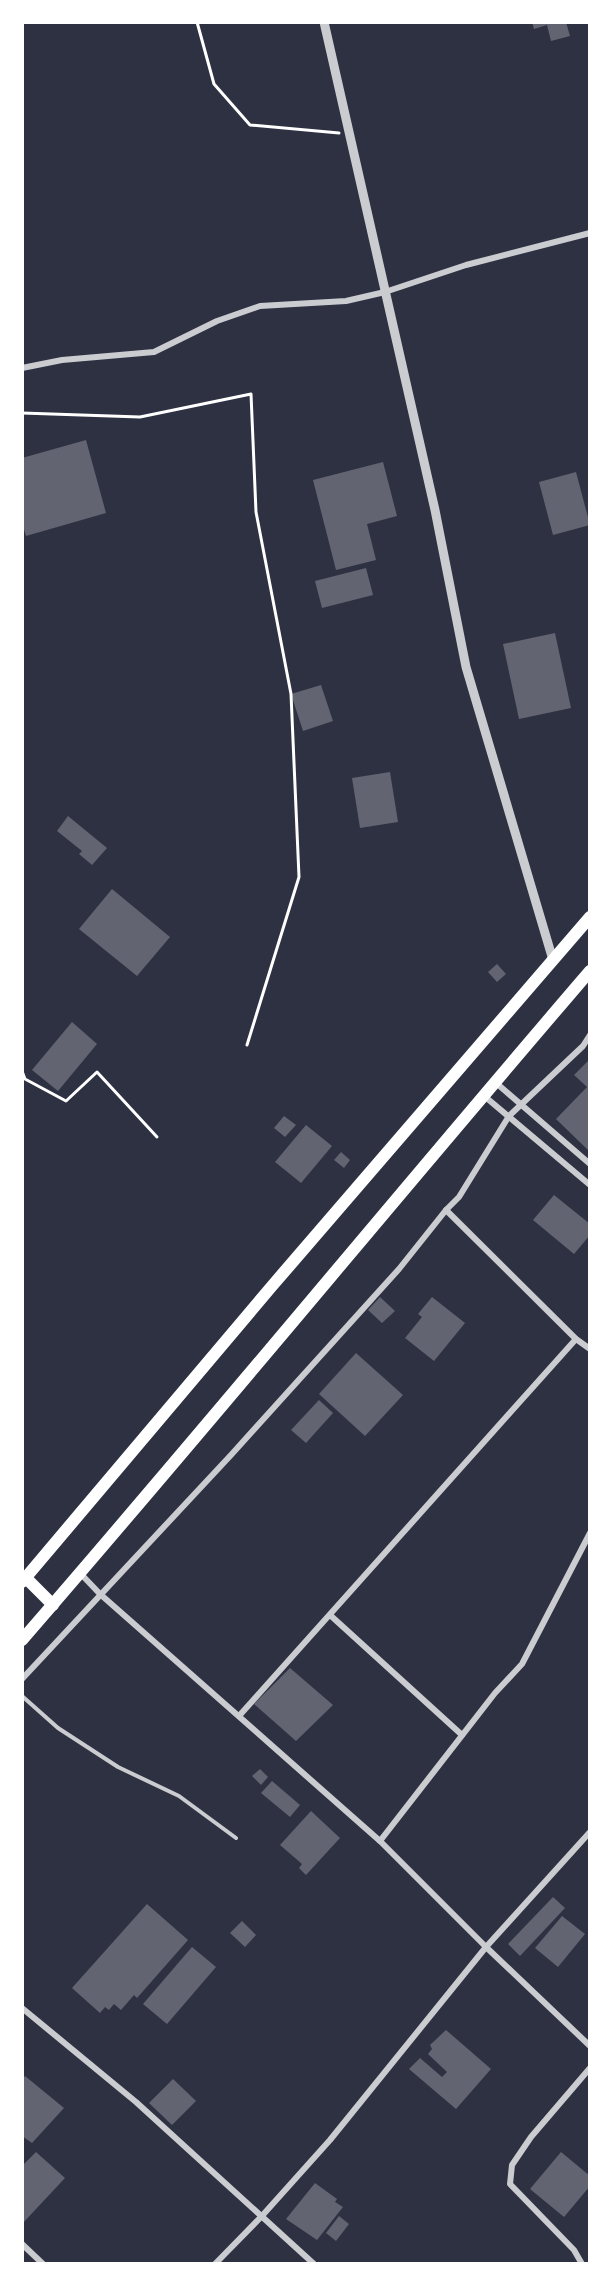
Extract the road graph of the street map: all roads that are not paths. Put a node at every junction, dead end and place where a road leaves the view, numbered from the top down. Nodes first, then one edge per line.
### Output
1 (324, 22) edge
2 (590, 233) edge
3 (385, 292) junction
4 (22, 368) edge
5 (590, 917) edge
6 (553, 960) junction
7 (590, 971) edge
8 (590, 1035) edge
9 (494, 1081) junction
10 (483, 1094) junction
11 (521, 1105) junction
12 (509, 1116) junction
13 (590, 1164) edge
14 (590, 1185) edge
15 (446, 1210) junction
16 (576, 1339) junction
17 (590, 1349) edge
18 (590, 1533) edge
19 (80, 1573) junction
20 (24, 1577) edge
21 (100, 1594) junction
22 (53, 1605) junction
23 (330, 1615) junction
24 (22, 1640) edge
25 (22, 1679) edge
26 (22, 1696) edge
27 (239, 1716) junction
28 (462, 1735) junction
29 (590, 1832) edge
30 (236, 1838) dead end
31 (380, 1840) junction
32 (486, 1947) junction
33 (22, 2008) edge
34 (590, 2046) edge
35 (590, 2068) edge
36 (261, 2217) junction
37 (22, 2244) edge
38 (44, 2264) edge
39 (215, 2264) edge
40 (314, 2264) edge
41 (582, 2264) edge

1 - 3 street
2 - 3 street
3 - 4 street
3 - 6 street
5 - 6 main road
6 - 20 main road
7 - 9 main road
8 - 11 street
9 - 10 main road
9 - 11 street
10 - 12 street
10 - 19 main road
11 - 12 street
11 - 13 street
12 - 14 street
12 - 15 street
15 - 16 street
15 - 21 street
16 - 17 street
16 - 23 street
18 - 28 street
19 - 21 street
19 - 22 main road
20 - 22 main road
21 - 25 street
21 - 27 street
22 - 24 main road
23 - 27 street
23 - 28 street
26 - 30 lane
27 - 31 street
28 - 31 street
29 - 32 street
31 - 32 street
32 - 34 street
32 - 36 street
33 - 36 street
35 - 41 street
36 - 39 street
36 - 40 street
37 - 38 street

